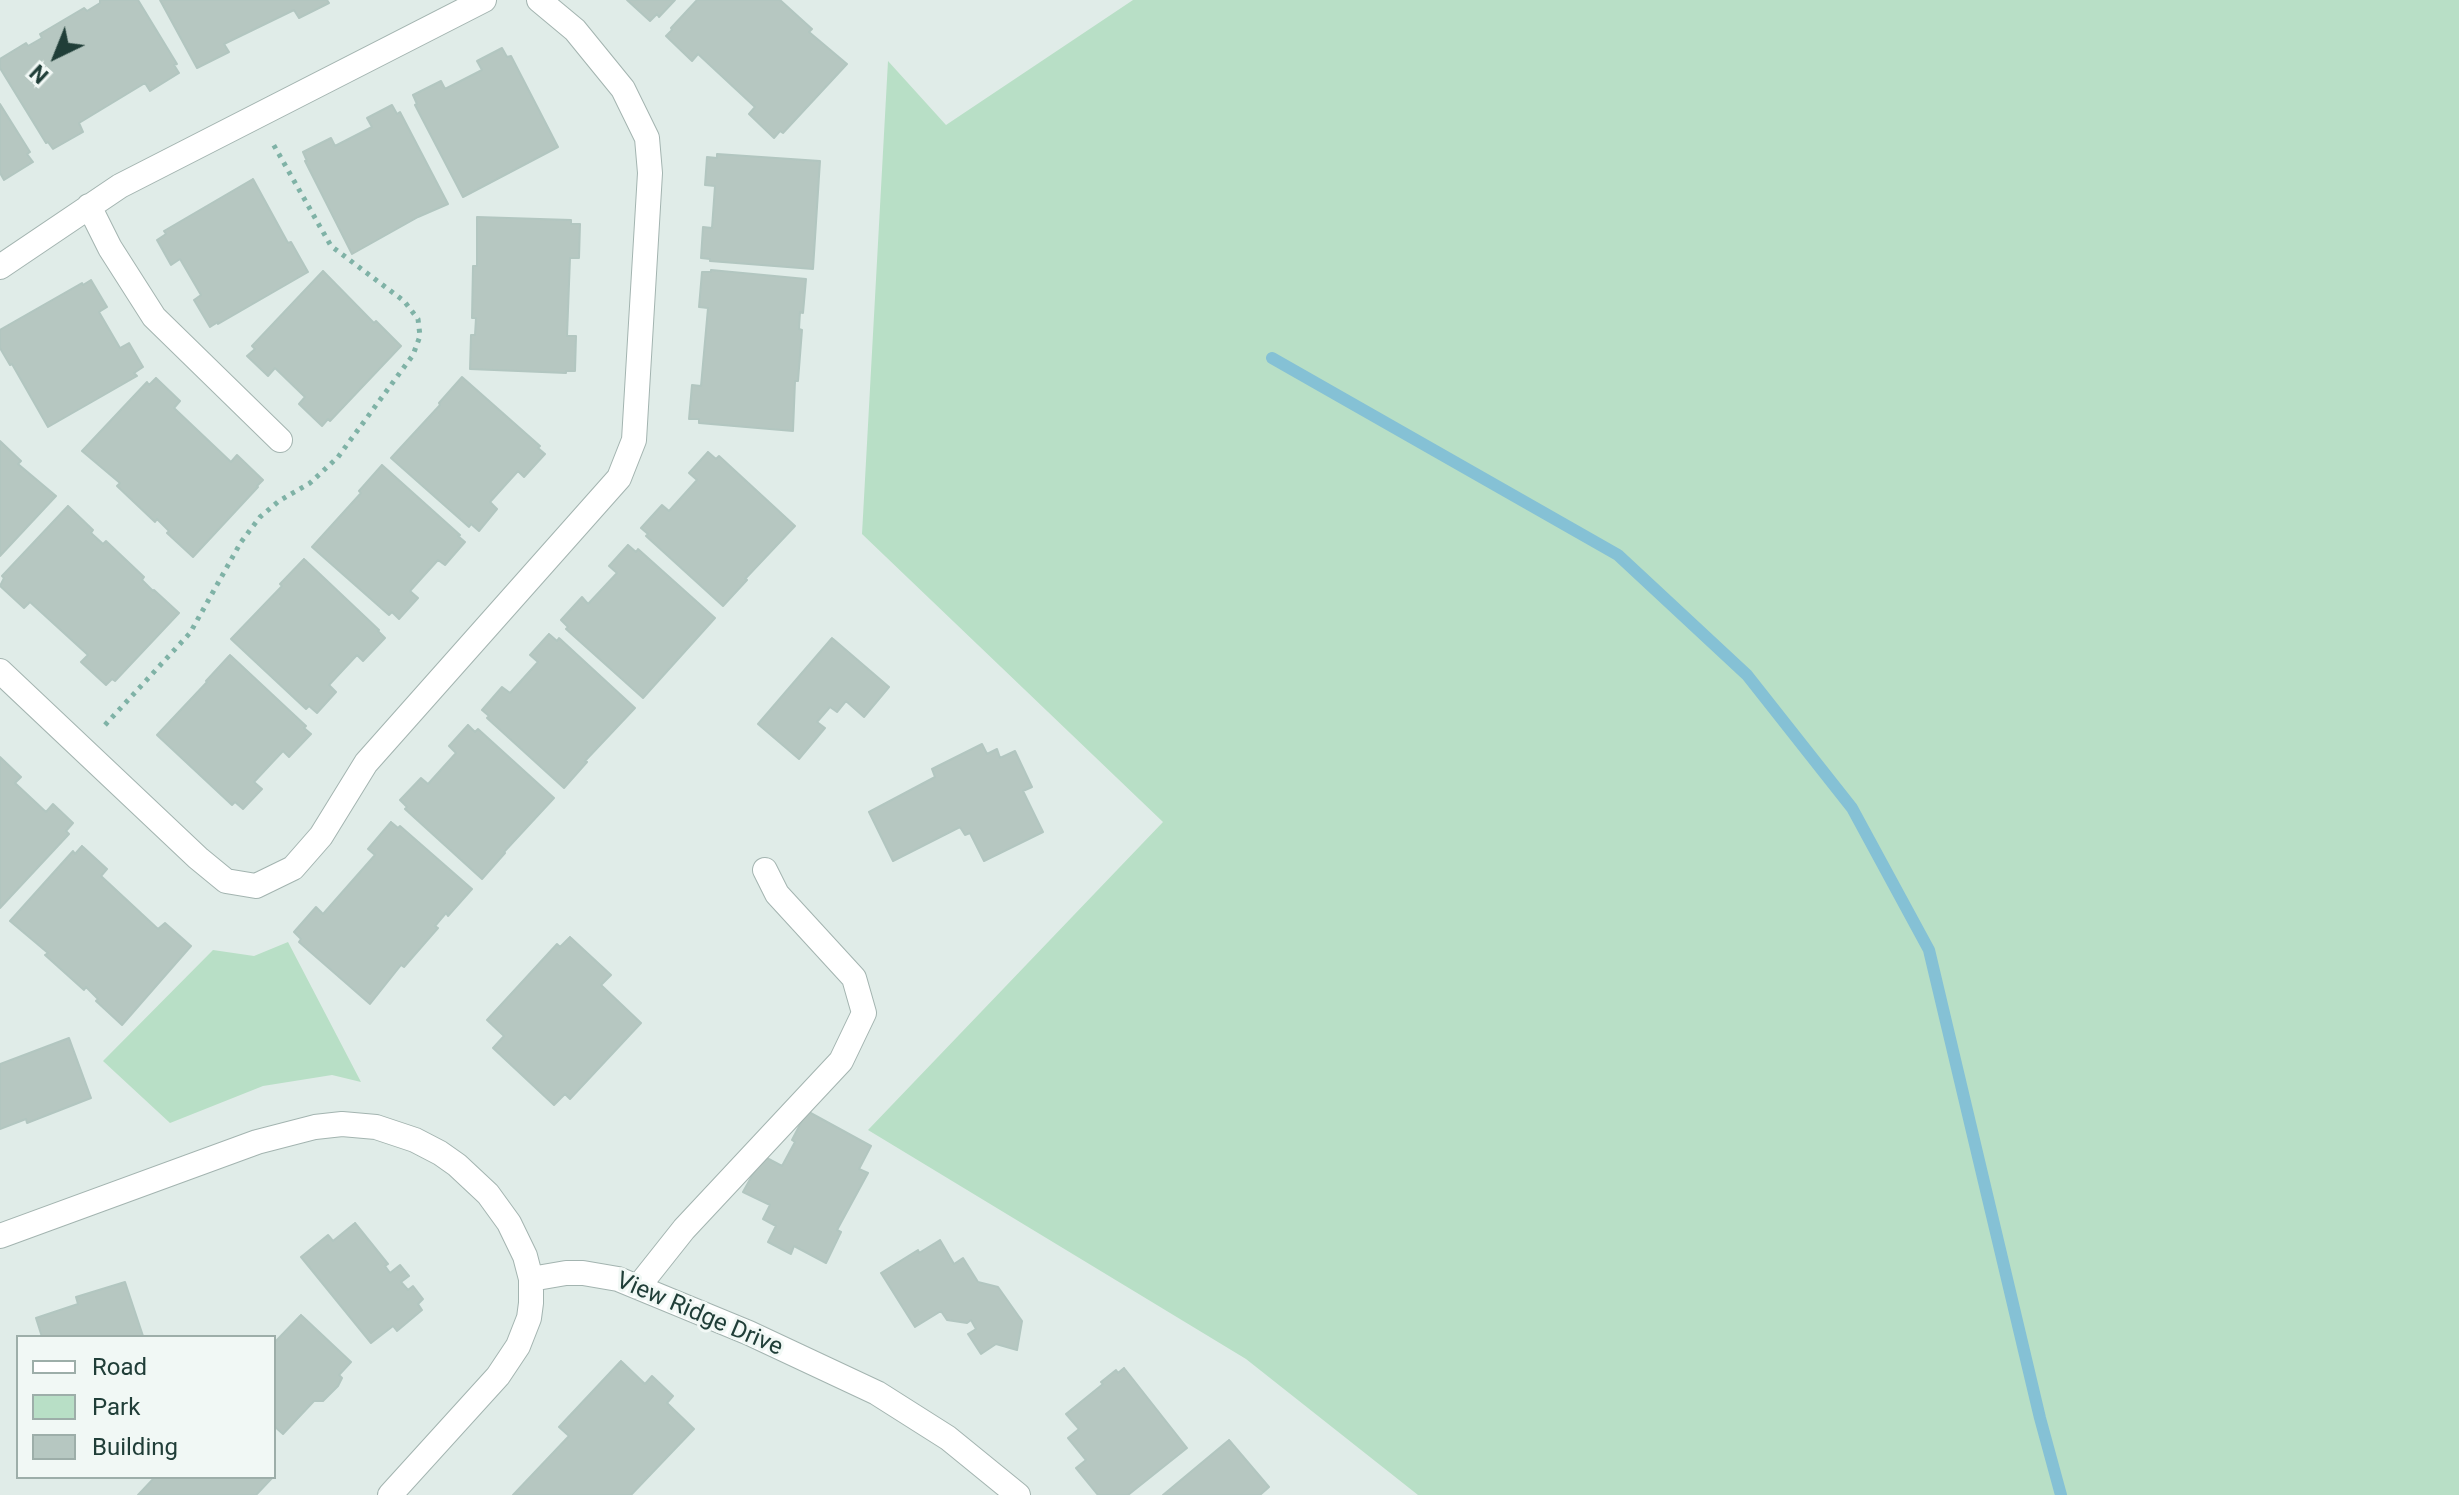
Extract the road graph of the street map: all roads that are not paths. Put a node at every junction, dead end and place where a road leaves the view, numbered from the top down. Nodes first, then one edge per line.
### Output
1 (484, 0) edge
2 (539, 0) edge
3 (89, 206) junction
4 (0, 267) edge
5 (280, 440) dead end
6 (0, 671) edge
7 (765, 870) dead end
8 (0, 1236) edge
9 (531, 1279) junction
10 (638, 1287) junction
11 (390, 1495) edge
12 (1018, 1495) edge

1 - 3 street
2 - 6 street
3 - 4 street
3 - 5 street
7 - 10 street
8 - 9 street
9 - 10 street, View Ridge Drive
9 - 11 street
10 - 12 street, View Ridge Drive

